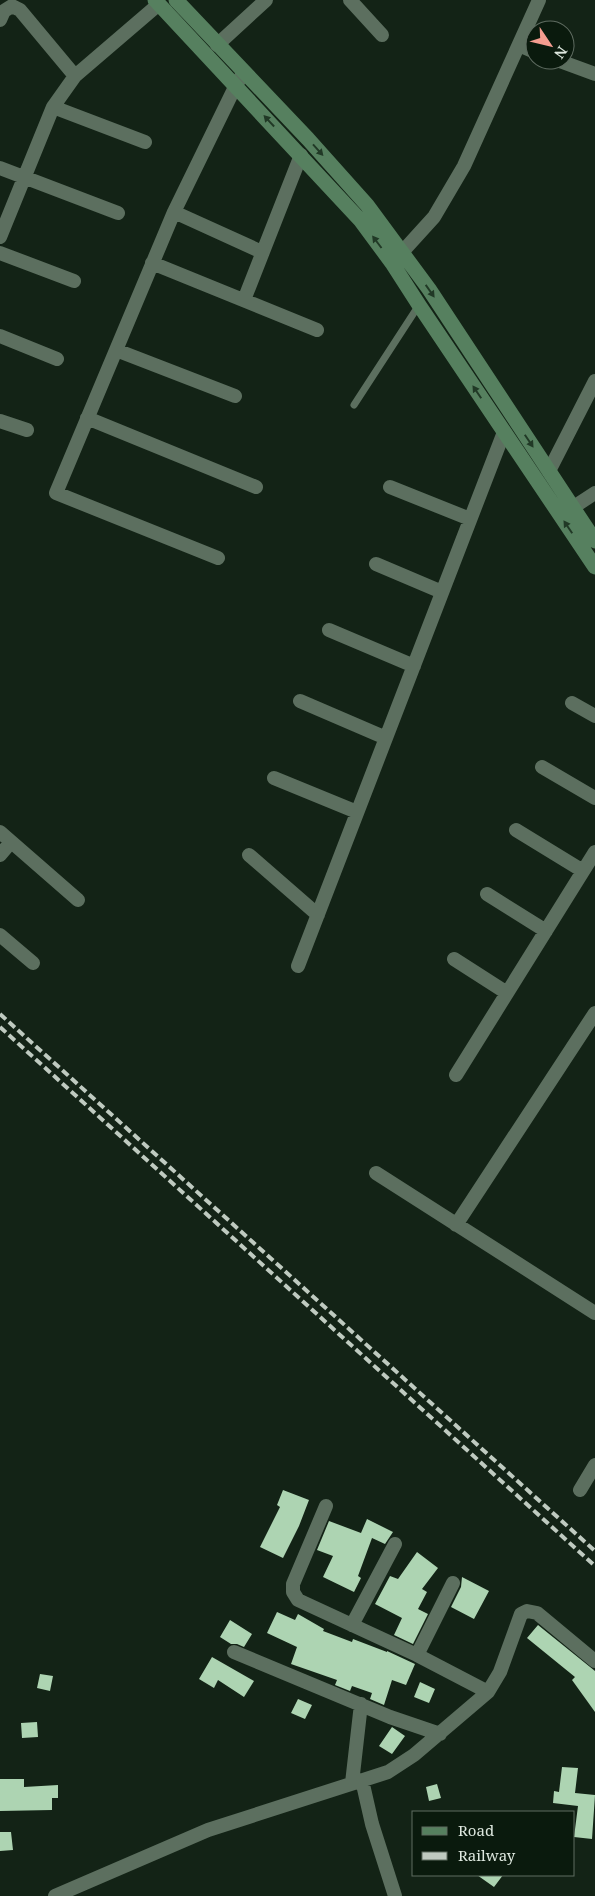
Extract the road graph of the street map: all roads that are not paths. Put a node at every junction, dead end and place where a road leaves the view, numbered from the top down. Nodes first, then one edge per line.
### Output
1 (176, 0) edge
2 (266, 0) edge
3 (350, 0) edge
4 (539, 0) edge
5 (157, 2) edge
6 (0, 20) edge
7 (382, 35) dead end
8 (218, 44) junction
9 (519, 46) junction
10 (525, 48) edge
11 (575, 67) edge
12 (595, 74) edge
13 (75, 76) junction
14 (240, 78) junction
15 (53, 107) junction
16 (145, 142) dead end
17 (301, 155) junction
18 (0, 168) edge
19 (24, 177) junction
20 (174, 212) junction
21 (118, 213) dead end
22 (0, 237) edge
23 (262, 252) junction
24 (0, 253) edge
25 (398, 258) junction
26 (152, 263) junction
27 (74, 281) dead end
28 (244, 300) junction
29 (419, 305) junction
30 (317, 330) dead end
31 (0, 336) edge
32 (116, 350) junction
33 (57, 359) dead end
34 (595, 381) edge
35 (235, 396) dead end
36 (595, 403) edge
37 (354, 404) dead end
38 (577, 415) junction
39 (87, 418) junction
40 (0, 421) edge
41 (27, 430) dead end
42 (504, 432) junction
43 (549, 470) junction
44 (256, 487) dead end
45 (390, 487) dead end
46 (595, 493) edge
47 (572, 508) junction
48 (470, 519) junction
49 (595, 542) edge
50 (218, 558) dead end
51 (376, 564) dead end
52 (595, 567) edge
53 (442, 592) junction
54 (329, 630) dead end
55 (414, 666) junction
56 (300, 701) dead end
57 (572, 703) dead end
58 (595, 716) edge
59 (386, 738) junction
60 (542, 767) dead end
61 (274, 778) dead end
62 (595, 798) edge
63 (357, 812) junction
64 (516, 830) dead end
65 (0, 832) edge
66 (11, 842) junction
67 (595, 852) edge
68 (0, 855) edge
69 (249, 855) dead end
70 (583, 871) junction
71 (487, 894) dead end
72 (78, 900) dead end
73 (318, 915) junction
74 (546, 931) junction
75 (0, 935) edge
76 (454, 959) dead end
77 (33, 963) dead end
78 (298, 966) dead end
79 (507, 993) junction
80 (595, 1013) edge
81 (456, 1075) dead end
82 (376, 1173) dead end
83 (456, 1225) junction
84 (595, 1314) edge
85 (595, 1465) edge
86 (580, 1490) dead end
87 (326, 1506) dead end
88 (394, 1544) dead end
89 (453, 1583) dead end
90 (352, 1625) junction
91 (234, 1652) dead end
92 (417, 1654) junction
93 (595, 1660) edge
94 (488, 1692) junction
95 (361, 1704) junction
96 (440, 1734) junction
97 (357, 1782) junction
98 (55, 1896) edge
99 (395, 1896) edge

1 - 8 street
2 - 8 street
3 - 7 street
4 - 9 street
5 - 13 street
5 - 14 street
6 - 13 street
8 - 14 street
9 - 10 street
9 - 25 street
11 - 12 street
13 - 15 street
17 -> 14 street
14 - 20 street
14 -> 25 street
15 - 16 street
15 - 19 street
17 - 23 street
25 -> 17 street
18 - 19 street
19 - 21 street
19 - 22 street
20 - 23 street
20 - 26 street
23 - 28 street
24 - 27 street
25 - 29 street
25 -> 43 street
26 - 28 street
26 - 32 street
28 - 30 street
29 - 37 lane
42 -> 29 street
31 - 33 street
32 - 35 street
32 - 39 street
34 - 38 street
36 - 38 street
38 - 43 street
39 - 44 street
39 - 50 street
40 - 41 street
42 - 48 street
52 -> 42 street
43 - 47 street
45 - 48 street
46 - 47 street
47 - 49 street
48 - 53 street
51 - 53 street
53 - 55 street
54 - 55 street
55 - 59 street
56 - 59 street
57 - 58 street
59 - 63 street
60 - 62 street
61 - 63 street
63 - 73 street
64 - 70 street
65 - 66 street
66 - 68 street
66 - 72 street
67 - 70 street
69 - 73 street
70 - 74 street
71 - 74 street
73 - 78 street
74 - 79 street
75 - 77 street
76 - 79 street
79 - 81 street
80 - 83 street
82 - 83 street
83 - 84 street
85 - 86 street
87 - 90 street
88 - 90 street
89 - 92 street
90 - 92 street
91 - 95 street
92 - 94 street
93 - 94 street
94 - 96 street
95 - 96 street
95 - 97 street
96 - 97 street
97 - 98 street
97 - 99 street

